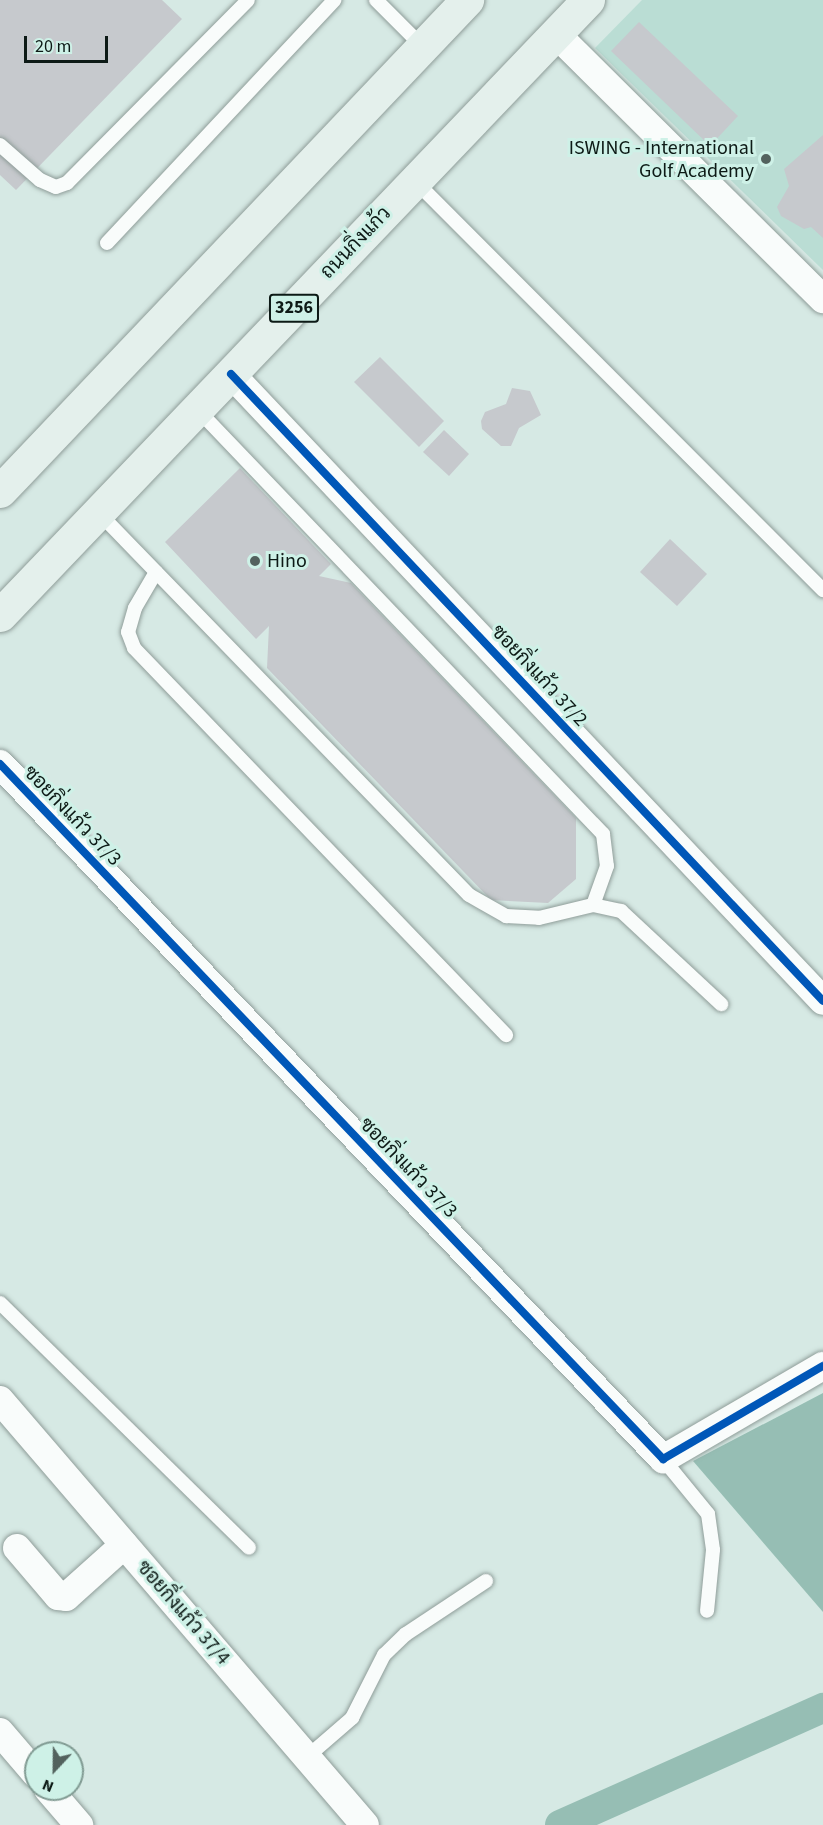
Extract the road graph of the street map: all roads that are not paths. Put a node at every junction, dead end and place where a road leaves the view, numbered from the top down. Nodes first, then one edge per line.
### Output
1 (248, 0) edge
2 (334, 0) edge
3 (376, 0) edge
4 (467, 0) edge
5 (588, 0) edge
6 (555, 33) junction
7 (423, 47) junction
8 (0, 145) edge
9 (415, 181) junction
10 (107, 243) dead end
11 (823, 298) edge
12 (231, 374) junction
13 (197, 409) junction
14 (0, 491) edge
15 (98, 512) junction
16 (156, 572) junction
17 (823, 591) edge
18 (0, 615) edge
19 (0, 764) edge
20 (593, 905) junction
21 (823, 1001) edge
22 (721, 1004) dead end
23 (506, 1035) dead end
24 (0, 1304) edge
25 (823, 1366) edge
26 (0, 1400) edge
27 (663, 1459) junction
28 (124, 1545) junction
29 (17, 1548) dead end
30 (249, 1548) dead end
31 (486, 1581) dead end
32 (707, 1611) dead end
33 (0, 1732) edge
34 (307, 1757) junction
35 (24, 1760) edge
36 (58, 1801) edge
37 (79, 1825) edge
38 (365, 1825) edge

1 - 8 lane
2 - 10 lane
3 - 7 lane
4 - 7 main road
5 - 6 main road, ถนนกิ่งแก้ว / 3256
6 - 9 main road, ถนนกิ่งแก้ว / 3256
6 - 11 street
7 - 14 main road
9 - 12 main road, ถนนกิ่งแก้ว / 3256
9 - 17 lane
12 - 13 main road, ถนนกิ่งแก้ว / 3256
12 - 21 street, ซอยกิ่งแก้ว 37/2
13 - 15 main road, ถนนกิ่งแก้ว / 3256
13 - 20 lane
15 - 16 lane
15 - 18 main road, ถนนกิ่งแก้ว / 3256
16 - 20 lane
16 - 23 lane
19 - 27 street, ซอยกิ่งแก้ว 37/3
20 - 22 lane
24 - 30 lane
25 - 27 street
26 - 28 street, ซอยกิ่งแก้ว 37/4
27 - 32 lane
28 - 29 street
28 - 34 street, ซอยกิ่งแก้ว 37/4
31 - 34 lane
33 - 35 street
34 - 38 street, ซอยกิ่งแก้ว 37/4
36 - 37 street

